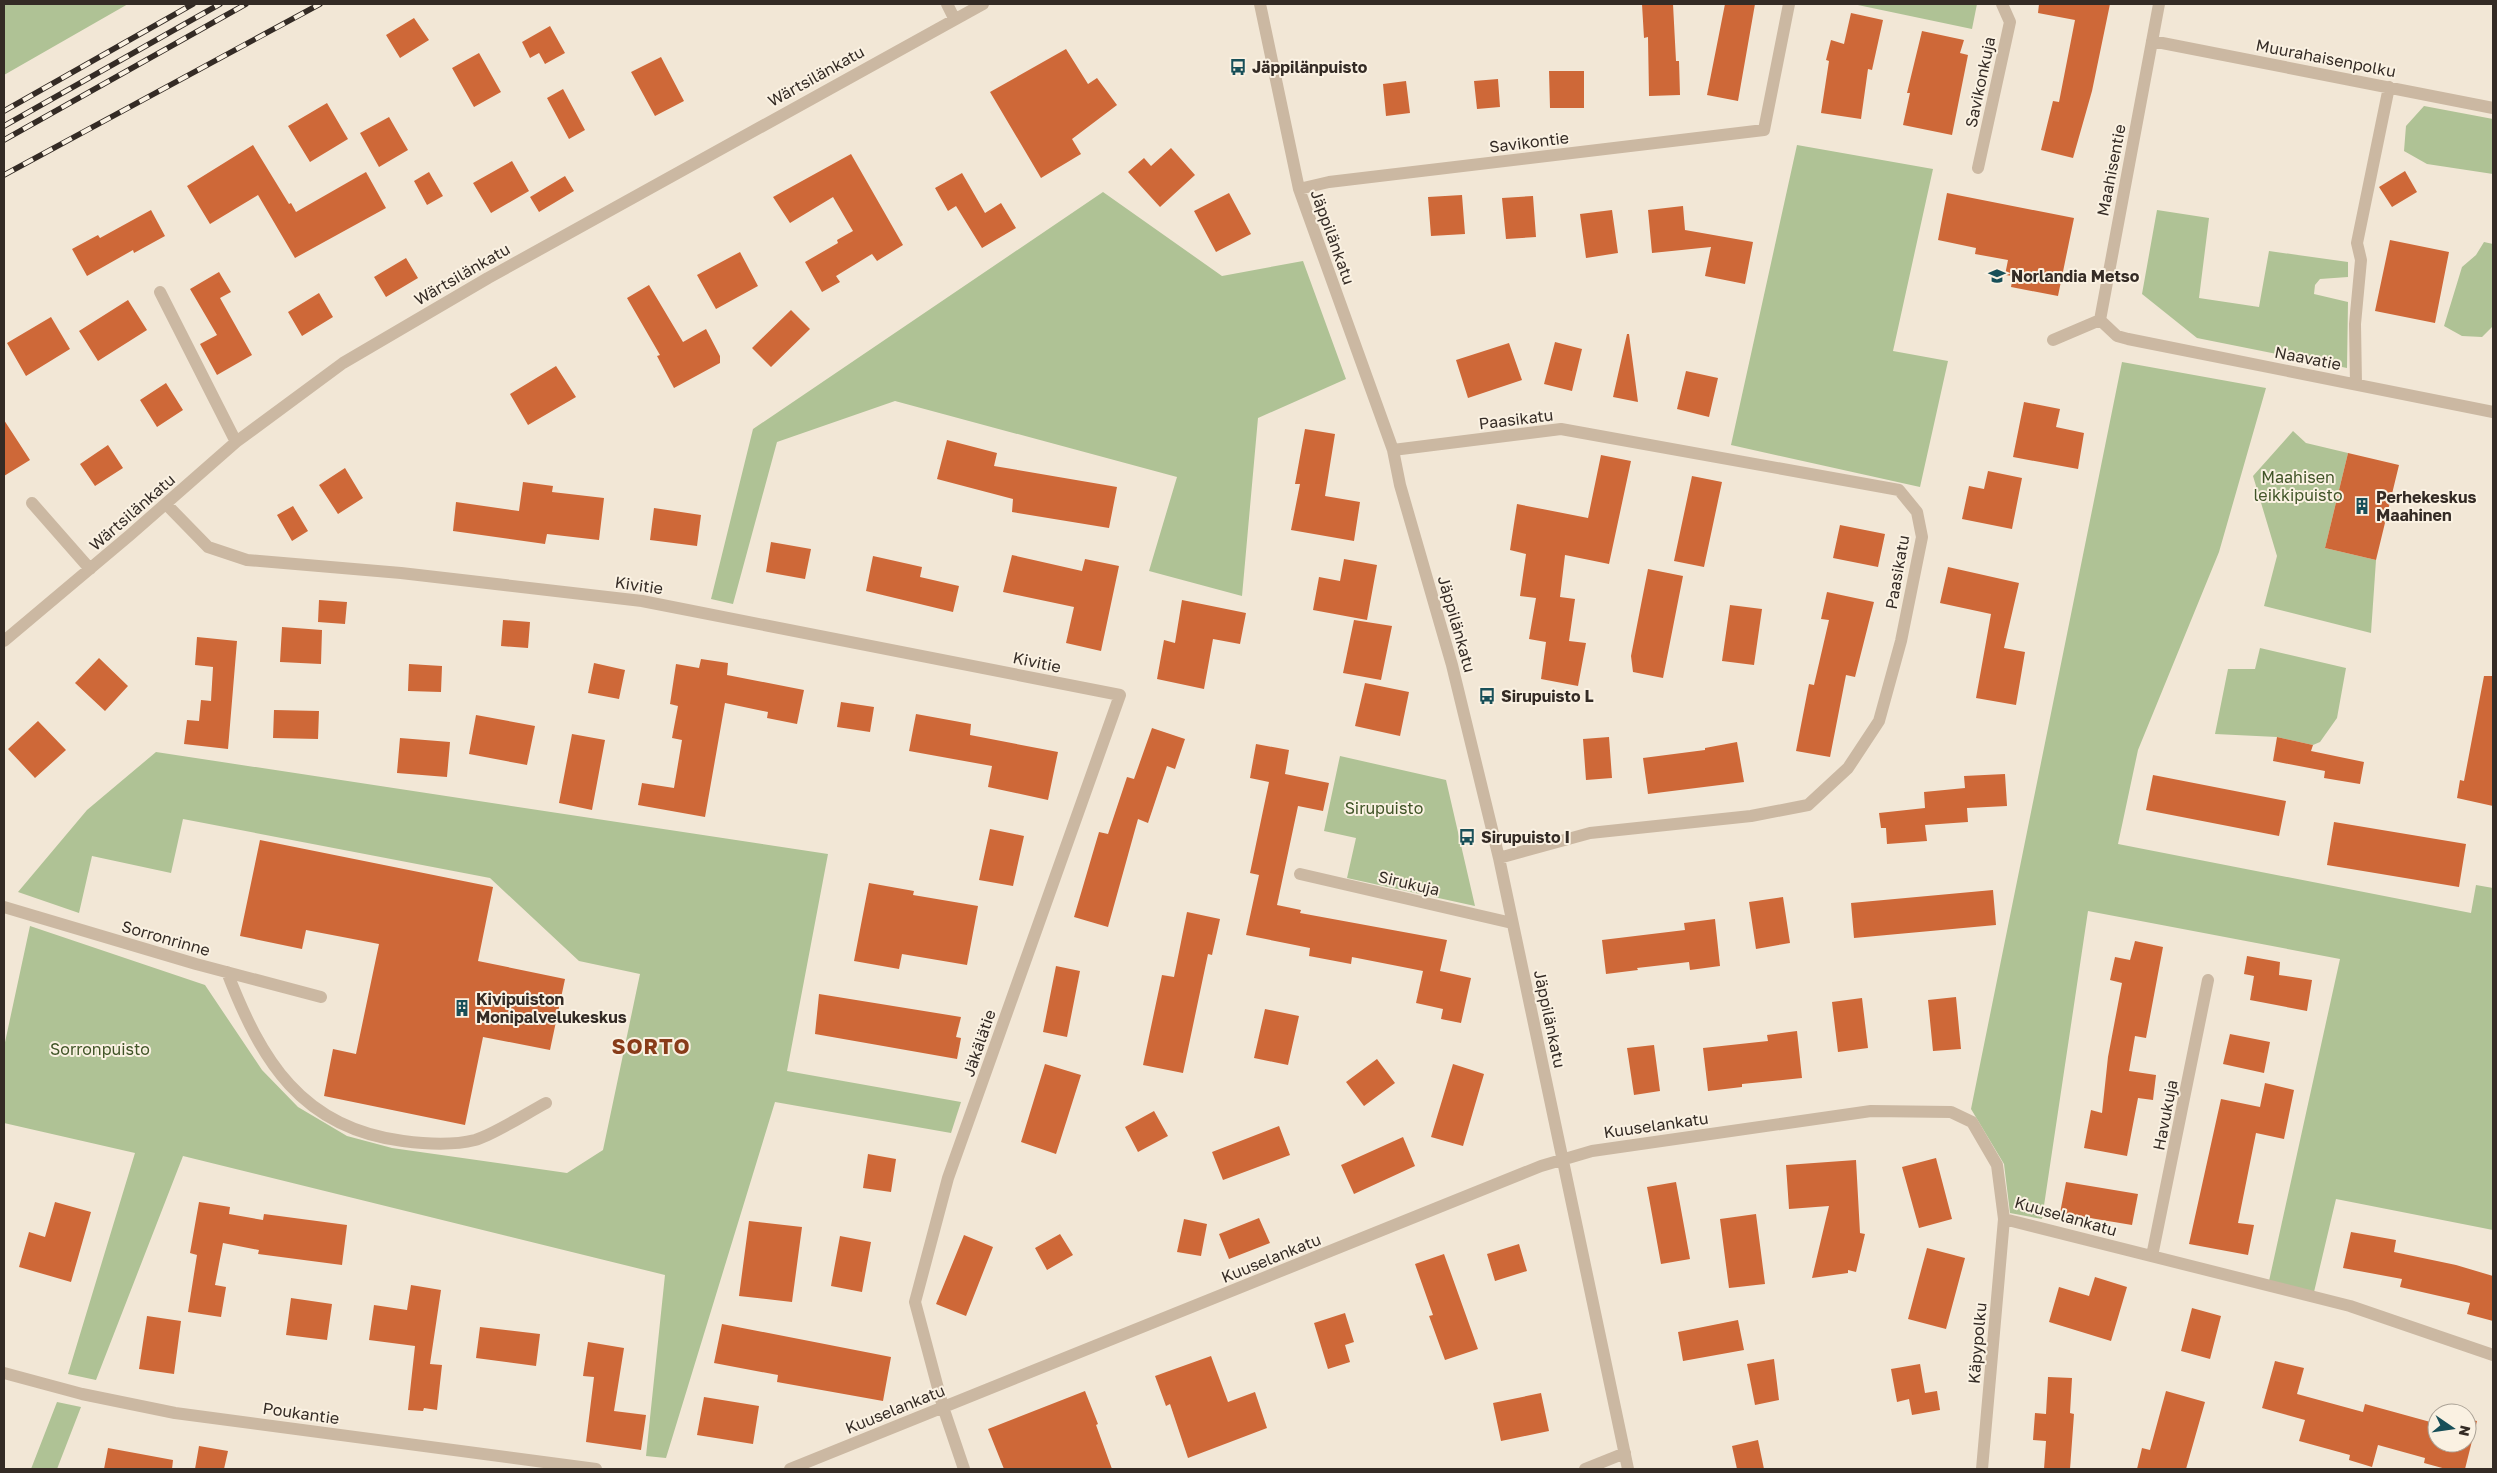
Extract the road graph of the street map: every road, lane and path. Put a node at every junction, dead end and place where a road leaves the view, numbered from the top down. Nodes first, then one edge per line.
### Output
1 (947, 4) edge
2 (983, 4) edge
3 (1260, 4) edge
4 (1789, 4) edge
5 (2002, 4) edge
6 (2159, 4) edge
7 (954, 18) junction
8 (2152, 41) junction
9 (2389, 87) junction
10 (2493, 108) edge
11 (1978, 168) dead end
12 (1299, 189) junction
13 (160, 292) dead end
14 (2100, 320) junction
15 (2053, 340) dead end
16 (2356, 384) junction
17 (2493, 412) edge
18 (236, 442) junction
19 (1393, 450) junction
20 (32, 502) dead end
21 (166, 504) junction
22 (90, 569) junction
23 (4, 640) edge
24 (1120, 695) joint
25 (1499, 858) junction
26 (1300, 874) dead end
27 (4, 907) edge
28 (1512, 922) junction
29 (227, 972) junction
30 (2208, 980) dead end
31 (321, 997) dead end
32 (546, 1103) dead end
33 (1564, 1159) junction
34 (2004, 1219) junction
35 (2152, 1256) junction
36 (2493, 1355) edge
37 (4, 1373) edge
38 (943, 1407) junction
39 (1625, 1453) junction
40 (804, 1466) edge
41 (596, 1469) edge
42 (790, 1469) edge
43 (964, 1469) edge
44 (1585, 1469) edge
45 (1628, 1469) edge
46 (1982, 1469) edge

1 - 7 street
2 - 7 street, Wärtsilänkatu
3 - 12 street, Jäppilänkatu
4 - 12 street, Savikontie
5 - 11 street, Savikonkuja
6 - 8 street, Maahisentie
7 - 18 street, Wärtsilänkatu
8 - 9 street, Muurahaisenpolku
8 - 14 street, Maahisentie
9 - 10 street, Muurahaisenpolku
9 - 16 street
12 - 19 street, Jäppilänkatu
13 - 18 street
14 - 15 street
14 - 16 street, Naavatie
16 - 17 street, Naavatie
18 - 21 street, Wärtsilänkatu
19 - 25 street, Jäppilänkatu
19 - 25 street, Paasikatu
20 - 22 street
21 - 22 street, Wärtsilänkatu
21 - 24 street, Kivitie
22 - 23 street, Wärtsilänkatu
24 - 38 street, Jäkälätie
25 - 28 street, Jäppilänkatu
26 - 28 street, Sirukuja
27 - 29 street, Sorronrinne
28 - 33 street, Jäppilänkatu
29 - 31 street, Sorronrinne
29 - 32 street
30 - 35 street, Havukuja
33 - 34 street, Kuuselankatu
33 - 38 street, Kuuselankatu
33 - 39 street, Jäppilänkatu
34 - 35 street, Kuuselankatu
34 - 46 street, Käpypolku
35 - 36 street, Kuuselankatu
37 - 41 street, Poukantie
38 - 40 street, Kuuselankatu
38 - 43 street, Jäkälätie
39 - 44 street
39 - 45 street, Jäppilänkatu
40 - 42 street, Kuuselankatu

